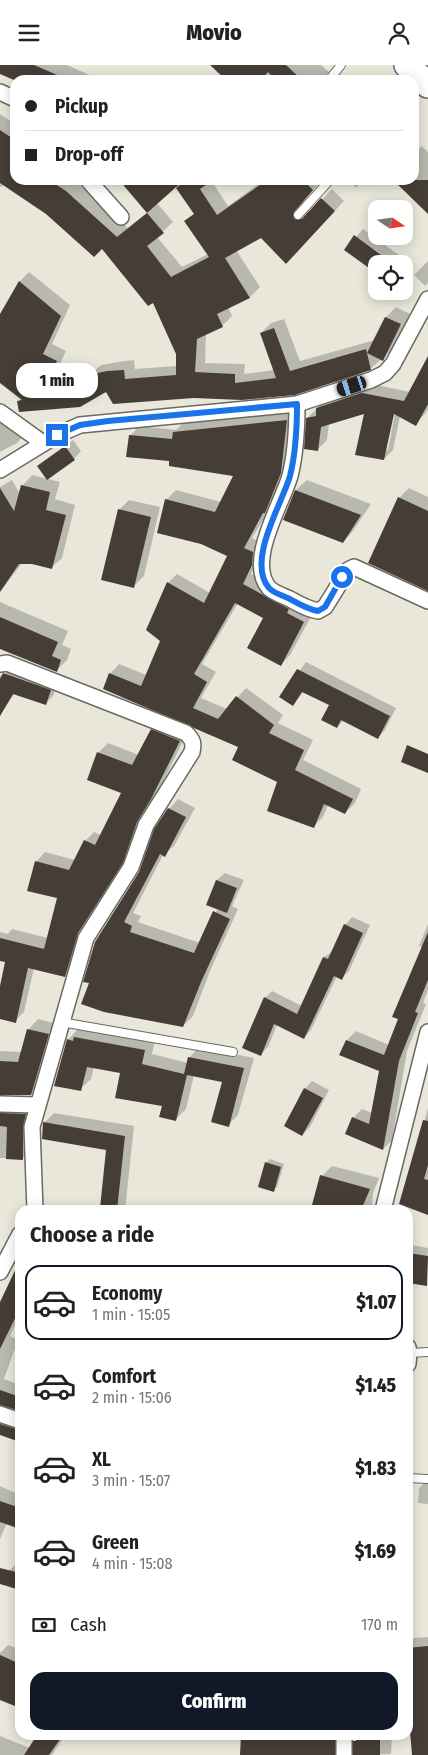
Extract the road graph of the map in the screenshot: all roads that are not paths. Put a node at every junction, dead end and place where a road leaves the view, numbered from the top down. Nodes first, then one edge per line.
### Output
1 (342, 65) edge
2 (407, 65) edge
3 (334, 75) edge
4 (418, 75) edge
5 (92, 185) edge
6 (325, 185) edge
7 (298, 215) dead end
8 (121, 217) dead end
9 (428, 299) edge
10 (297, 404) junction
11 (0, 412) edge
12 (43, 443) junction
13 (0, 470) edge
14 (428, 601) edge
15 (2, 662) edge
16 (61, 1022) junction
17 (428, 1033) edge
18 (233, 1052) dead end
19 (0, 1104) edge
20 (37, 1105) junction
21 (35, 1205) edge
22 (385, 1205) edge
23 (15, 1244) edge
24 (0, 1272) edge
25 (428, 1352) edge
26 (413, 1354) edge
27 (0, 1414) edge
28 (15, 1419) edge
29 (413, 1478) edge
30 (428, 1479) edge
31 (344, 1740) edge
32 (344, 1755) edge

1 - 3 lane
2 - 4 highway
5 - 8 street
6 - 7 lane
9 - 10 street
10 - 12 street
10 - 14 street
11 - 12 street
12 - 13 street
15 - 16 street
16 - 18 lane
16 - 20 street
17 - 22 street
19 - 20 street
20 - 21 street
23 - 24 street
25 - 26 lane
27 - 28 street
29 - 30 lane
31 - 32 street

